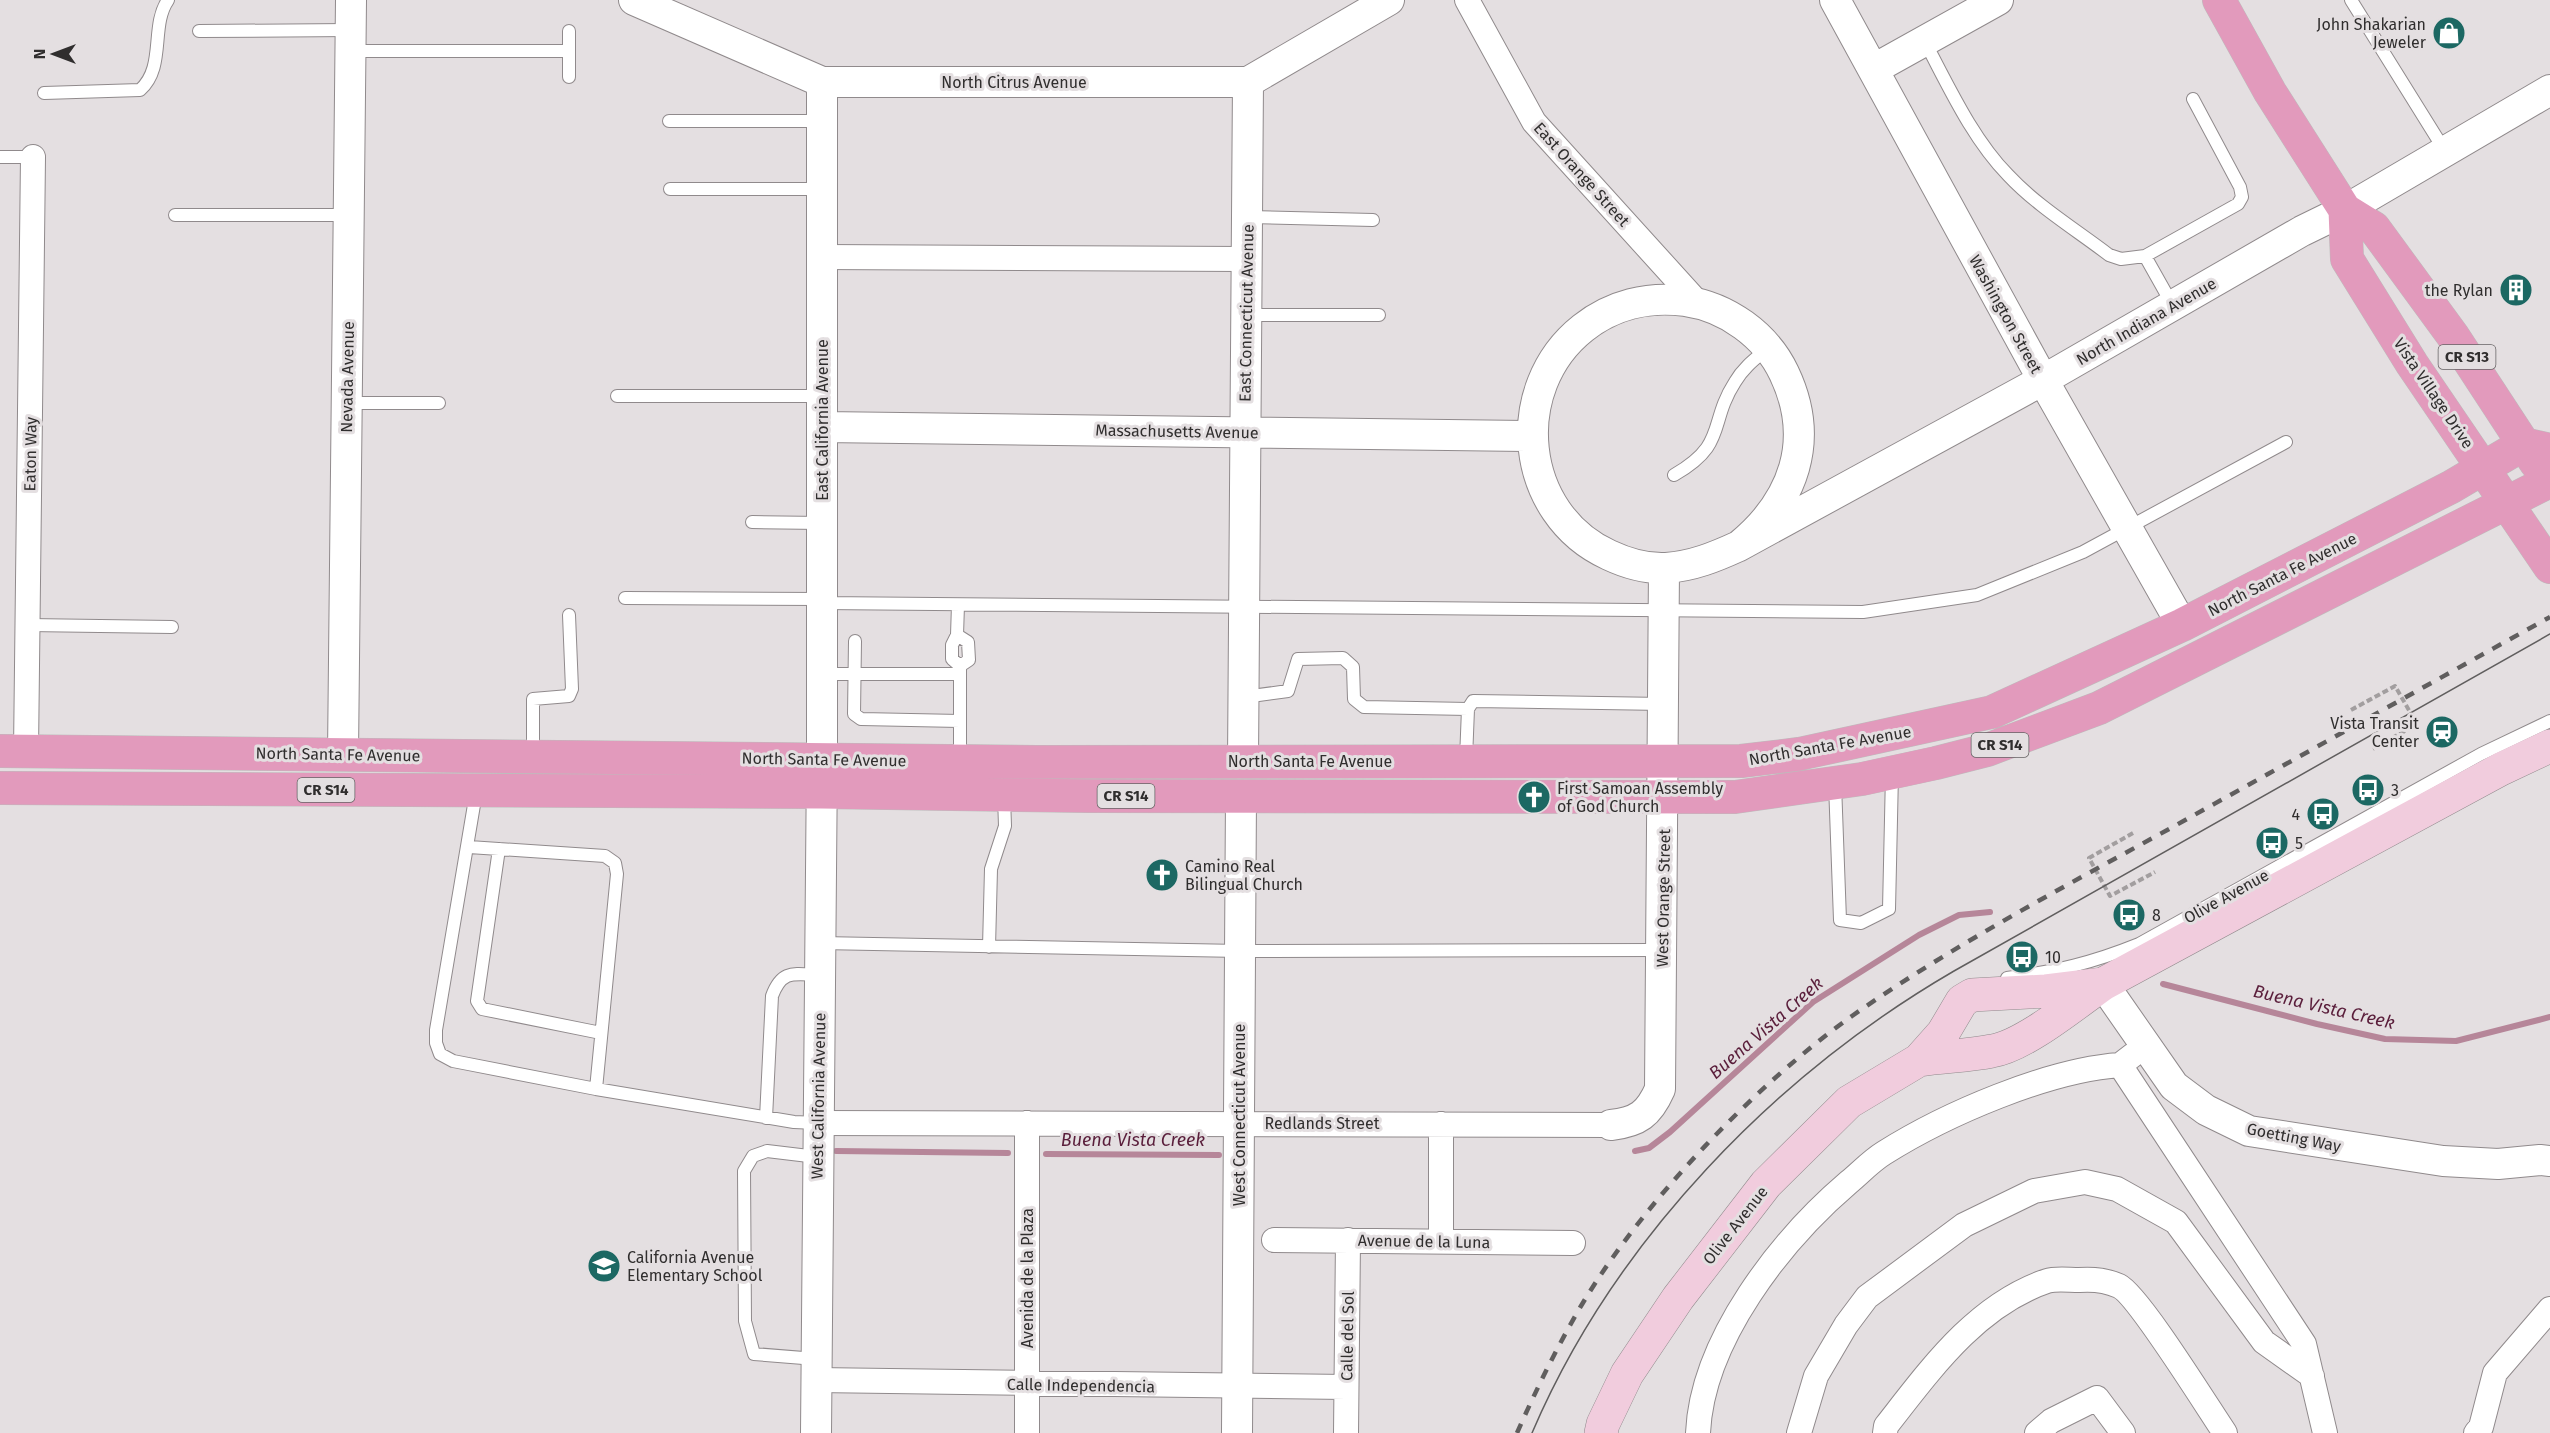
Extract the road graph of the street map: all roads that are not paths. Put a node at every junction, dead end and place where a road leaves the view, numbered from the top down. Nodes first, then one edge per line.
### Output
1 (168, 0) edge
2 (351, 0) edge
3 (634, 0) edge
4 (1389, 0) edge
5 (1467, 0) edge
6 (1835, 0) edge
7 (1998, 0) edge
8 (2219, 0) edge
9 (2351, 0) edge
10 (199, 31) dead end
11 (569, 31) dead end
12 (351, 40) junction
13 (1925, 40) junction
14 (568, 51) junction
15 (1874, 69) junction
16 (569, 77) dead end
17 (1248, 81) junction
18 (822, 82) junction
19 (2550, 90) edge
20 (44, 93) dead end
21 (2193, 99) dead end
22 (669, 122) dead end
23 (822, 122) junction
24 (2446, 152) junction
25 (0, 157) edge
26 (33, 157) joint
27 (670, 189) dead end
28 (822, 189) junction
29 (2345, 210) junction
30 (349, 215) junction
31 (175, 216) dead end
32 (1247, 217) junction
33 (1372, 220) dead end
34 (2145, 256) junction
35 (822, 257) junction
36 (1246, 259) junction
37 (1698, 303) junction
38 (2173, 305) junction
39 (1246, 315) junction
40 (1379, 315) dead end
41 (1768, 348) junction
42 (2043, 380) junction
43 (617, 396) dead end
44 (822, 396) junction
45 (347, 403) junction
46 (439, 403) dead end
47 (823, 427) junction
48 (1244, 431) junction
49 (1532, 436) junction
50 (2286, 441) dead end
51 (2537, 447) edge
52 (2483, 468) junction
53 (1674, 475) dead end
54 (2550, 482) edge
55 (2507, 504) junction
56 (752, 522) dead end
57 (822, 523) junction
58 (2128, 530) junction
59 (1739, 546) junction
60 (2550, 567) edge
61 (1664, 568) junction
62 (625, 598) dead end
63 (821, 601) junction
64 (958, 605) junction
65 (1243, 608) junction
66 (1664, 612) junction
67 (569, 615) dead end
68 (28, 625) junction
69 (2182, 625) junction
70 (172, 627) dead end
71 (855, 640) dead end
72 (960, 670) junction
73 (822, 674) junction
74 (854, 674) junction
75 (1243, 697) junction
76 (1664, 704) junction
77 (1468, 709) junction
78 (1992, 712) junction
79 (960, 721) junction
80 (2550, 721) edge
81 (2550, 746) edge
82 (13, 751) edge
83 (343, 754) junction
84 (534, 756) junction
85 (616, 756) junction
86 (822, 759) junction
87 (1664, 760) junction
88 (960, 761) junction
89 (1243, 761) junction
90 (1466, 761) junction
91 (1892, 772) junction
92 (1835, 783) junction
93 (0, 788) edge
94 (476, 791) junction
95 (822, 792) junction
96 (1004, 795) junction
97 (1241, 796) junction
98 (1664, 798) junction
99 (469, 847) junction
100 (499, 849) junction
101 (2213, 924) junction
102 (820, 943) junction
103 (2139, 944) junction
104 (988, 947) junction
105 (1662, 950) junction
106 (1240, 951) junction
107 (819, 975) junction
108 (2103, 984) junction
109 (1982, 985) junction
110 (602, 1033) junction
111 (2146, 1047) junction
112 (1993, 1051) junction
113 (1919, 1060) junction
114 (2120, 1065) junction
115 (596, 1089) junction
116 (766, 1118) junction
117 (817, 1123) junction
118 (1027, 1123) junction
119 (1239, 1123) junction
120 (1440, 1124) junction
121 (1611, 1125) joint
122 (817, 1157) junction
123 (2550, 1161) edge
124 (1274, 1240) dead end
125 (1348, 1240) junction
126 (1440, 1241) junction
127 (1573, 1243) dead end
128 (2550, 1309) edge
129 (816, 1370) junction
130 (2312, 1376) junction
131 (1027, 1385) junction
132 (1238, 1387) junction
133 (1346, 1387) junction
134 (816, 1433) edge
135 (1027, 1433) edge
136 (1238, 1433) edge
137 (1346, 1433) edge
138 (1601, 1433) edge
139 (1698, 1433) edge
140 (1799, 1433) edge
141 (1885, 1433) edge
142 (2037, 1433) edge
143 (2123, 1433) edge
144 (2225, 1433) edge
145 (2325, 1433) edge
146 (2476, 1433) edge

1 - 20 lane
2 - 12 street, Nevada Avenue
3 - 18 street, North Citrus Avenue
4 - 17 street, North Citrus Avenue
5 - 37 street, East Orange Street
6 - 15 street, Washington Street
7 - 13 street
8 - 29 main road, CR S13
9 - 24 lane
10 - 12 lane
11 - 14 lane
12 - 14 lane
12 - 30 street, Nevada Avenue
13 - 15 street
13 - 34 lane
14 - 16 lane
15 - 42 street, Washington Street
17 - 18 street, North Citrus Avenue
17 - 32 street, East Connecticut Avenue
18 - 23 street, East California Avenue
19 - 24 street, North Indiana Avenue
21 - 34 lane
22 - 23 lane
23 - 28 street, East California Avenue
24 - 29 street, North Indiana Avenue
25 - 26 lane
26 - 68 street, Eaton Way
27 - 28 lane
28 - 35 street, East California Avenue
29 - 38 street, North Indiana Avenue
29 - 51 main road, CR S13
29 - 52 main road, Vista Village Drive / CR S13
30 - 31 lane
30 - 45 street, Nevada Avenue
32 - 33 lane
32 - 36 street, East Connecticut Avenue
34 - 38 lane
35 - 36 street
35 - 44 street, East California Avenue
36 - 39 street, East Connecticut Avenue
37 - 41 street
37 - 49 street
38 - 42 street, North Indiana Avenue
39 - 40 lane
39 - 48 street, East Connecticut Avenue
41 - 53 lane
41 - 59 street
42 - 58 street, Washington Street
42 - 59 street, North Indiana Avenue
43 - 44 lane
44 - 47 street, East California Avenue
45 - 46 lane
45 - 83 street, Nevada Avenue
47 - 48 street, Massachusetts Avenue
47 - 57 street, East California Avenue
48 - 49 street, Massachusetts Avenue
48 - 65 street, East Connecticut Avenue
49 - 61 street
50 - 58 lane
51 - 52 main road, North Santa Fe Avenue / CR S14
51 - 54 main road, CR S13
52 - 55 main road, Vista Village Drive / CR S13
52 - 69 main road, North Santa Fe Avenue / CR S14
54 - 55 main road, North Santa Fe Avenue / CR S14
55 - 60 main road, Vista Village Drive / CR S13
55 - 91 main road, North Santa Fe Avenue / CR S14
56 - 57 lane
57 - 63 street, East California Avenue
58 - 66 lane
58 - 69 street, Washington Street
59 - 61 street
61 - 66 street, West Orange Street
62 - 63 lane
63 - 64 lane
63 - 73 street, East California Avenue
64 - 65 lane
64 - 72 lane
65 - 66 lane
65 - 75 street, East Connecticut Avenue
66 - 76 street, West Orange Street
67 - 84 lane
68 - 70 lane
68 - 82 street, Eaton Way
69 - 78 main road, North Santa Fe Avenue / CR S14
71 - 74 lane
72 - 74 lane
72 - 79 lane
73 - 74 lane
73 - 86 street, East California Avenue
74 - 79 lane
75 - 77 lane
75 - 89 street, East Connecticut Avenue
76 - 77 lane
76 - 87 street, West Orange Street
77 - 90 lane
78 - 87 main road, North Santa Fe Avenue / CR S14
78 - 91 main road
79 - 88 lane
80 - 103 lane, Olive Avenue
81 - 101 main road, Olive Avenue
82 - 83 main road, North Santa Fe Avenue / CR S14
83 - 84 main road, North Santa Fe Avenue / CR S14
84 - 85 main road, North Santa Fe Avenue / CR S14
85 - 86 main road, North Santa Fe Avenue / CR S14
85 - 94 main road
86 - 88 main road, North Santa Fe Avenue / CR S14
86 - 95 street, West California Avenue
87 - 90 main road, North Santa Fe Avenue / CR S14
87 - 98 street, West Orange Street
88 - 89 main road, North Santa Fe Avenue / CR S14
89 - 90 main road, North Santa Fe Avenue / CR S14
91 - 92 main road, North Santa Fe Avenue / CR S14
91 - 92 lane
92 - 98 main road, North Santa Fe Avenue / CR S14
93 - 94 main road, North Santa Fe Avenue / CR S14
94 - 95 main road, North Santa Fe Avenue / CR S14
94 - 99 lane
95 - 96 main road, North Santa Fe Avenue / CR S14
95 - 102 street, West California Avenue
96 - 97 main road, North Santa Fe Avenue / CR S14
96 - 104 lane
97 - 98 main road, North Santa Fe Avenue / CR S14
97 - 106 street, West Connecticut Avenue
98 - 105 street, West Orange Street
99 - 100 lane
99 - 115 lane
100 - 110 lane
100 - 110 lane
101 - 103 lane
101 - 108 main road, Olive Avenue
102 - 104 lane
102 - 107 street, West California Avenue
103 - 109 lane, Olive Avenue
104 - 106 lane
105 - 106 lane
105 - 121 street, West Orange Street
106 - 119 street, West Connecticut Avenue
107 - 116 lane
107 - 117 street, West California Avenue
108 - 109 main road, Olive Avenue
108 - 111 street, Goetting Way
108 - 112 main road, Olive Avenue
109 - 112 main road
109 - 113 main road, Olive Avenue
110 - 115 lane
111 - 114 street
111 - 123 street, Goetting Way
112 - 113 main road, Olive Avenue
113 - 138 main road, Olive Avenue
114 - 130 street
114 - 139 street
115 - 116 lane
116 - 117 lane
117 - 118 street, Redlands Street
117 - 122 street, West California Avenue
118 - 119 street, Redlands Street
118 - 131 street, Avenida de la Plaza
119 - 120 street, Redlands Street
119 - 132 street, West Connecticut Avenue
120 - 121 street, Redlands Street
120 - 126 street
122 - 129 street, West California Avenue
122 - 129 lane
124 - 125 street, Avenue de la Luna
125 - 126 street, Avenue de la Luna
125 - 133 street, Calle del Sol
126 - 127 street, Avenue de la Luna
128 - 146 street
129 - 131 street, Calle Independencia
129 - 134 street, West California Avenue
130 - 140 street
130 - 145 street
131 - 132 street, Calle Independencia
131 - 135 street, Avenida de la Plaza
132 - 133 street, Calle Independencia
132 - 136 street, West Connecticut Avenue
133 - 137 street, Calle del Sol
141 - 144 street
142 - 143 street

